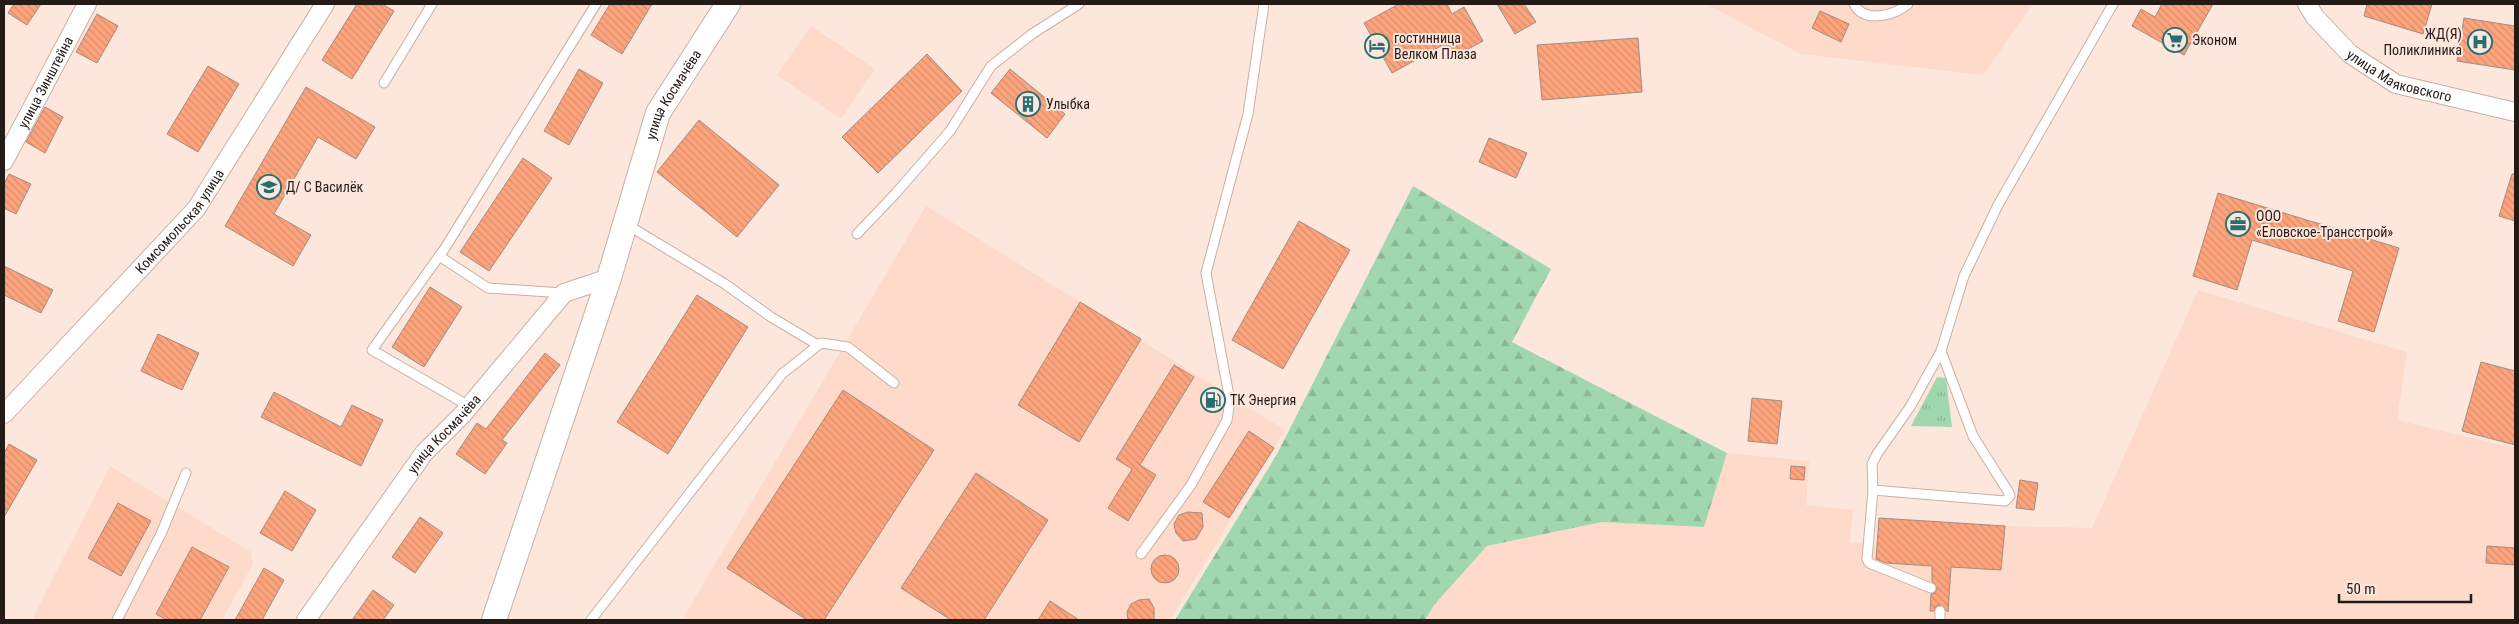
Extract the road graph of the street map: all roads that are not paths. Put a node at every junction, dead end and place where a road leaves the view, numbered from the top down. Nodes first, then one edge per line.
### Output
1 (87, 4) edge
2 (325, 4) edge
3 (432, 4) edge
4 (596, 4) edge
5 (728, 4) edge
6 (1079, 4) edge
7 (1264, 4) edge
8 (1854, 4) edge
9 (1908, 4) edge
10 (2113, 4) edge
11 (2307, 4) edge
12 (384, 83) dead end
13 (2515, 112) edge
14 (4, 161) edge
15 (625, 224) junction
16 (857, 234) dead end
17 (439, 256) junction
18 (609, 278) junction
19 (564, 292) junction
20 (818, 345) junction
21 (1941, 351) junction
22 (894, 383) dead end
23 (469, 406) junction
24 (4, 414) edge
25 (186, 473) dead end
26 (1873, 490) junction
27 (1141, 554) dead end
28 (1931, 588) dead end
29 (117, 620) edge
30 (306, 620) edge
31 (494, 620) edge
32 (591, 620) edge

1 - 14 street, улица Зинштейна
2 - 24 street, Комсомольская улица
3 - 12 lane
4 - 17 lane
5 - 15 main road, улица Космачёва
6 - 16 lane
7 - 27 lane
8 - 9 lane
10 - 21 lane
11 - 13 street, улица Маяковского
15 - 18 main road, улица Космачёва
15 - 20 lane
17 - 19 lane
17 - 23 lane
18 - 19 street
18 - 31 main road, улица Космачёва
19 - 23 street, улица Космачёва
20 - 22 lane
20 - 32 lane
21 - 26 lane
21 - 26 lane
23 - 30 street, улица Космачёва
25 - 29 lane
26 - 28 lane

